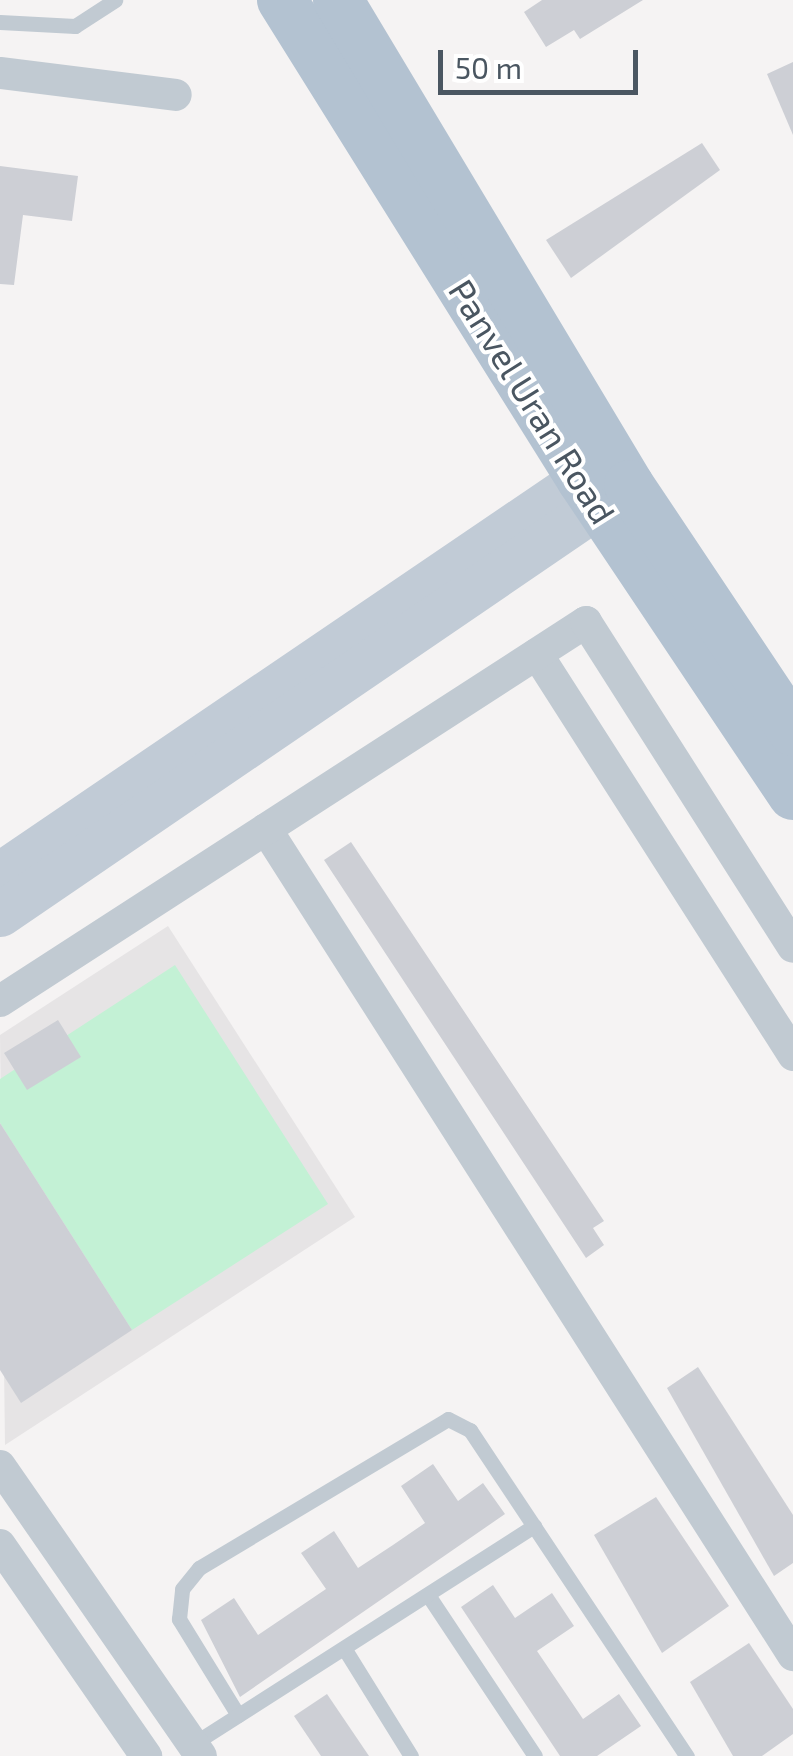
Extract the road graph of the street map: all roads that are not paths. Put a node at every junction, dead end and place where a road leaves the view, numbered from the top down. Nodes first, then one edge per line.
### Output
1 (115, 0) edge
2 (282, 0) edge
3 (338, 0) edge
4 (0, 22) edge
5 (0, 73) edge
6 (176, 95) dead end
7 (606, 482) junction
8 (537, 654) junction
9 (793, 730) edge
10 (172, 777) junction
11 (793, 796) edge
12 (266, 829) junction
13 (0, 874) edge
14 (0, 914) edge
15 (793, 947) edge
16 (0, 1001) edge
17 (793, 1055) edge
18 (0, 1466) edge
19 (534, 1526) junction
20 (0, 1546) edge
21 (428, 1595) junction
22 (344, 1648) junction
23 (793, 1655) edge
24 (238, 1715) junction
25 (197, 1750) edge
26 (681, 1754) edge
27 (146, 1756) edge
28 (410, 1756) edge
29 (535, 1756) edge

1 - 4 lane
2 - 7 main road, Panvel Uran Road
3 - 7 main road, Panvel Uran Road
5 - 6 street
7 - 9 main road, Panvel Uran Road
7 - 10 main road
7 - 11 main road, Panvel Uran Road
8 - 12 street
8 - 15 street
8 - 17 street
10 - 13 main road
10 - 14 main road
12 - 16 street
12 - 23 street
18 - 25 street
19 - 21 lane
19 - 24 lane
19 - 26 lane
20 - 27 street
21 - 22 lane
21 - 29 lane
22 - 24 lane
22 - 28 lane
24 - 25 lane

